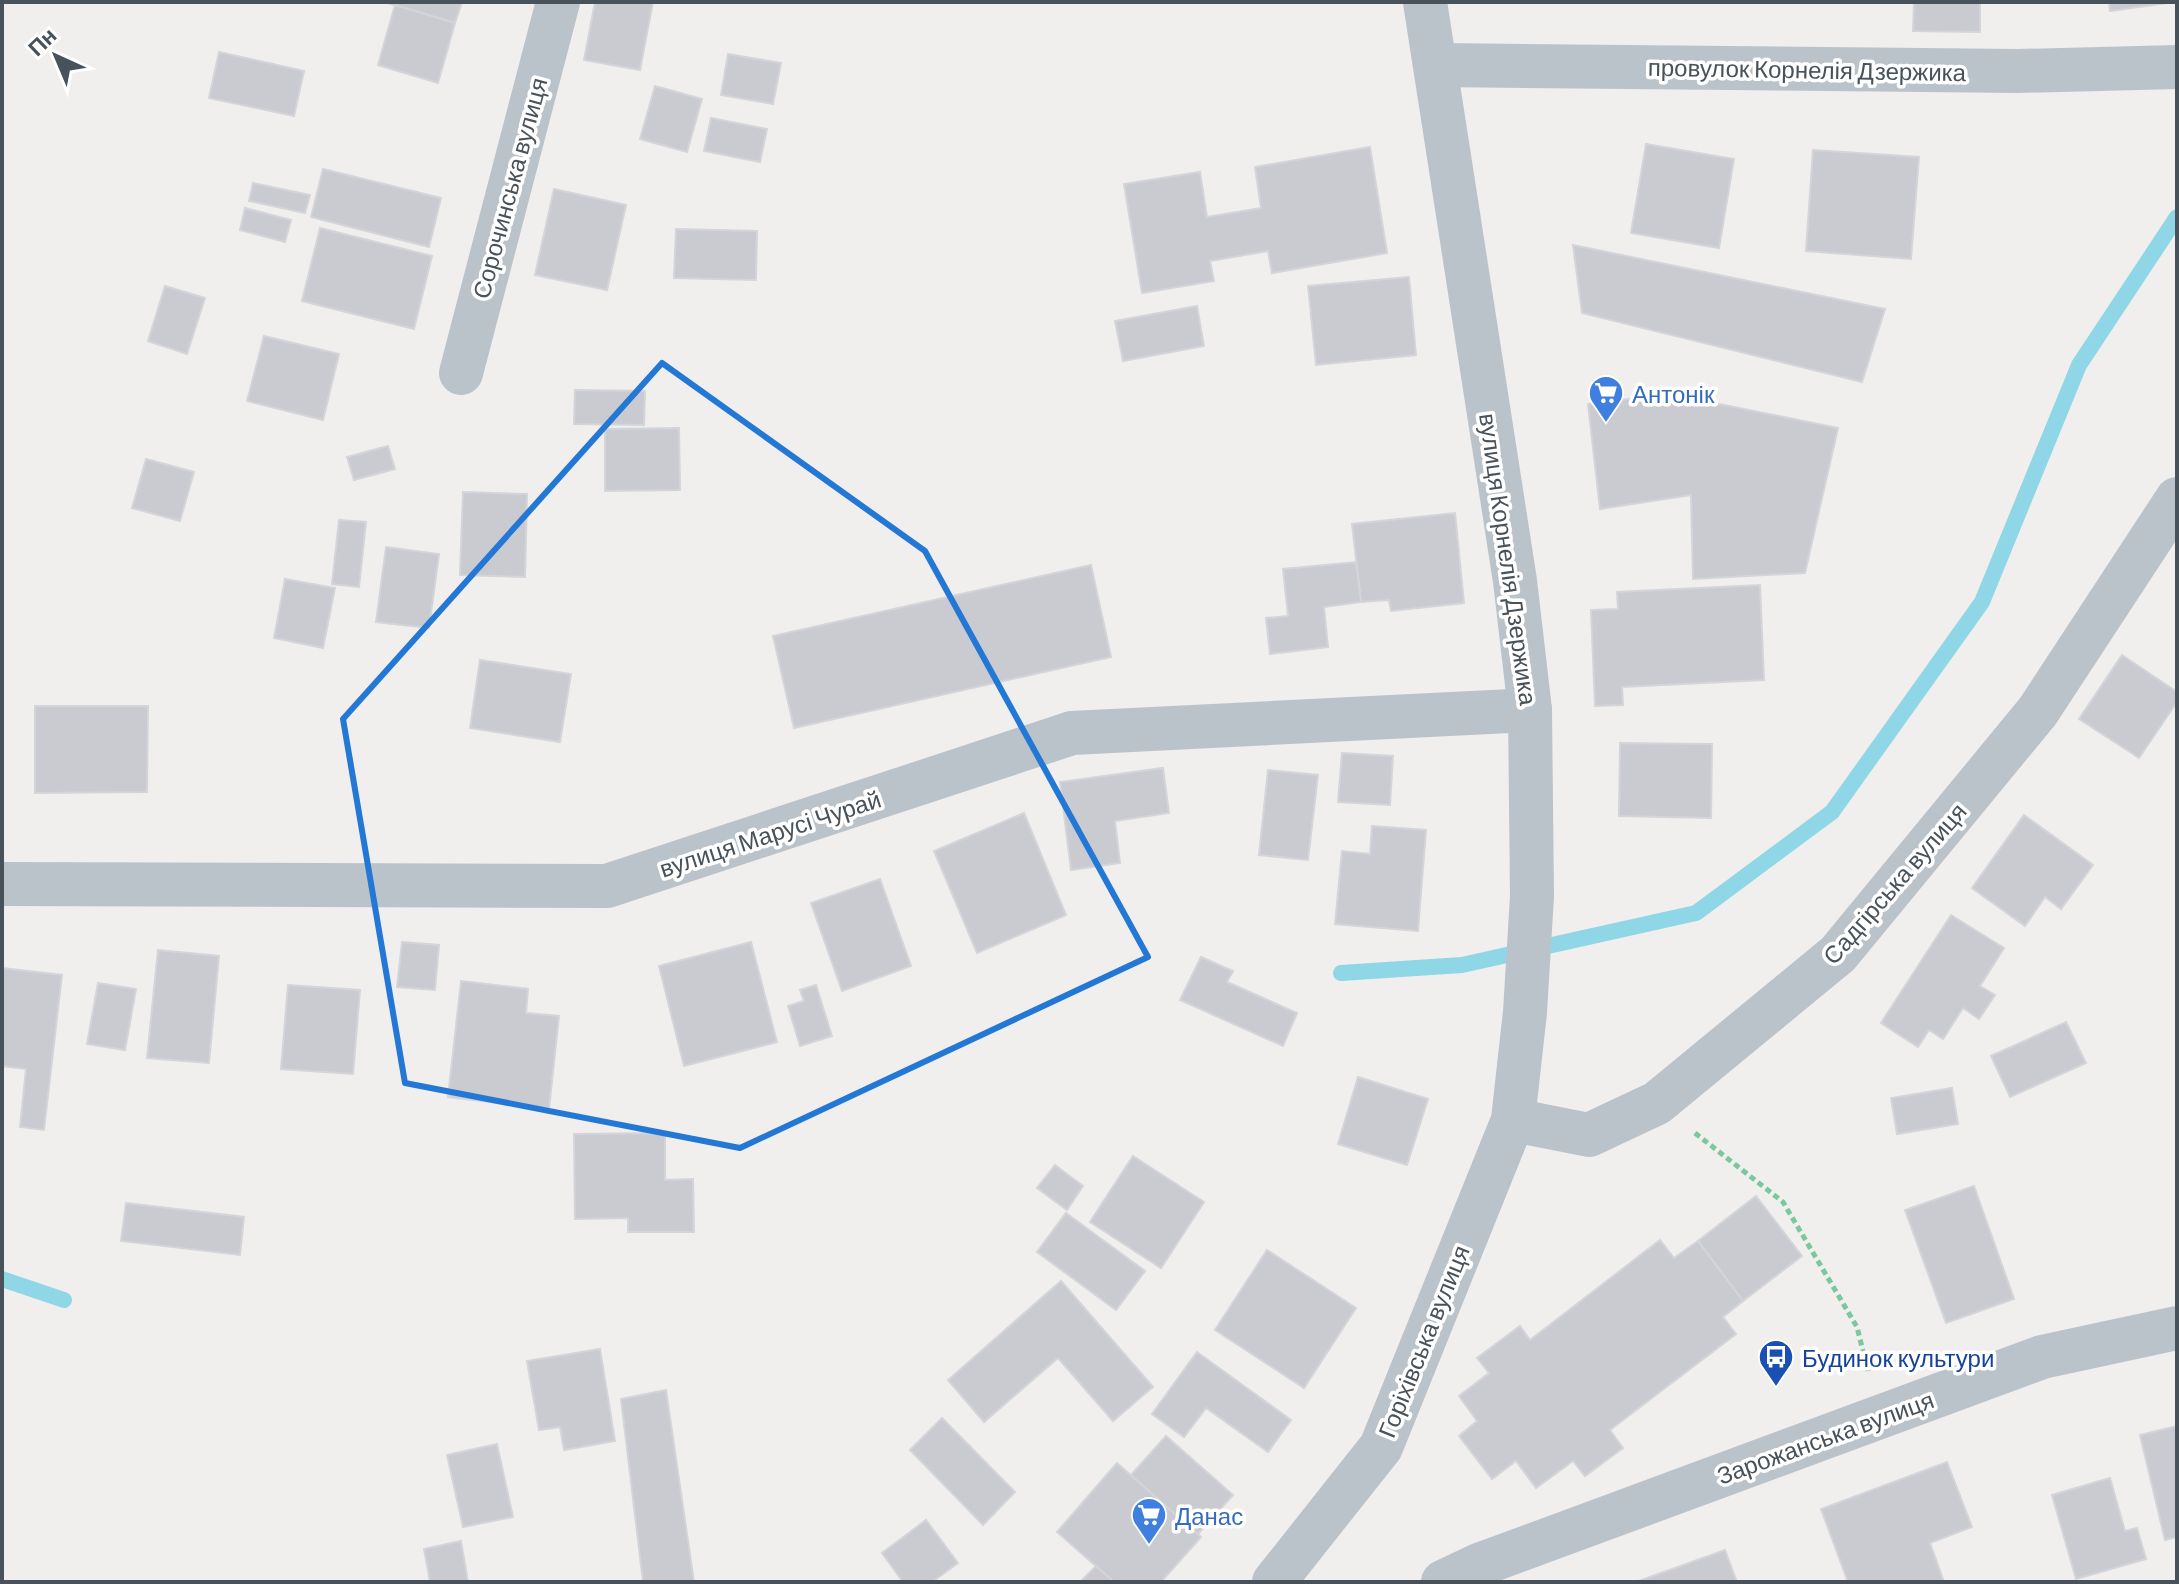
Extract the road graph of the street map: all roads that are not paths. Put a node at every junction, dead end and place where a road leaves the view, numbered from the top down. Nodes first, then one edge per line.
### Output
1 (558, 2) edge
2 (1425, 2) edge
3 (1437, 65) junction
4 (2177, 67) edge
5 (461, 373) dead end
6 (2177, 499) edge
7 (1530, 710) junction
8 (2, 884) edge
9 (1513, 1120) junction
10 (2177, 1328) edge
11 (1461, 1573) edge
12 (1274, 1582) edge

1 - 5 street, Сорочинська вулиця
2 - 3 street, вулиця Корнелія Дзержика
3 - 4 street, провулок Корнелія Дзержика
3 - 7 street, вулиця Корнелія Дзержика
6 - 9 street, Садгірська вулиця
7 - 8 street, вулиця Марусі Чурай
7 - 9 street, вулиця Корнелія Дзержика
9 - 12 street, Горіхівська вулиця
10 - 11 street, Зарожанська вулиця

